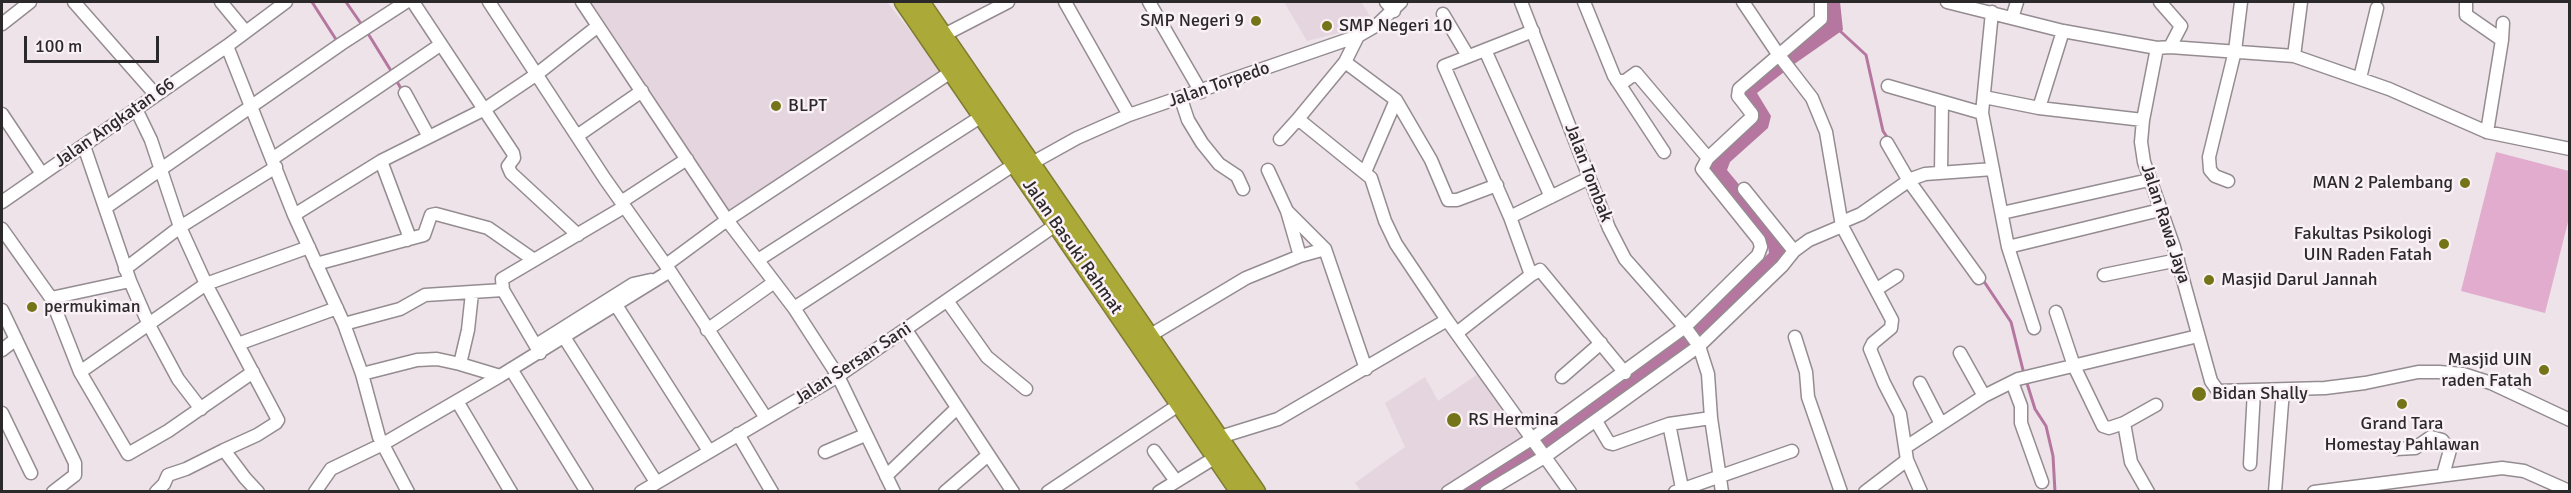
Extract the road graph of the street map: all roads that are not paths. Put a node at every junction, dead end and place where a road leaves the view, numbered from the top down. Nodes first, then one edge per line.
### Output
1 (30, 2) edge
2 (74, 2) edge
3 (221, 2) edge
4 (286, 2) edge
5 (406, 2) edge
6 (413, 2) edge
7 (582, 2) edge
8 (904, 2) edge
9 (920, 2) edge
10 (1008, 2) edge
11 (1065, 2) edge
12 (1149, 2) edge
13 (1521, 2) edge
14 (1584, 2) edge
15 (1743, 2) edge
16 (1821, 2) edge
17 (1947, 2) edge
18 (2017, 2) edge
19 (2160, 2) edge
20 (2241, 2) edge
21 (2301, 2) edge
22 (2466, 2) edge
23 (495, 4) edge
24 (1394, 5) edge
25 (2377, 8) dead end
26 (1992, 12) junction
27 (1443, 14) dead end
28 (2012, 18) junction
29 (2503, 23) dead end
30 (2, 24) edge
31 (598, 26) junction
32 (245, 31) junction
33 (1533, 31) junction
34 (2063, 31) junction
35 (944, 35) junction
36 (1358, 36) junction
37 (2502, 40) junction
38 (440, 45) junction
39 (227, 46) junction
40 (2170, 47) junction
41 (2157, 48) junction
42 (1485, 50) junction
43 (2235, 51) junction
44 (1779, 55) junction
45 (1468, 56) junction
46 (2294, 56) junction
47 (1345, 62) junction
48 (951, 72) junction
49 (537, 74) junction
50 (2360, 78) junction
51 (1617, 81) junction
52 (1888, 86) dead end
53 (642, 91) junction
54 (1201, 92) junction
55 (405, 93) dead end
56 (155, 94) junction
57 (1984, 97) junction
58 (1181, 99) junction
59 (1396, 100) junction
60 (1942, 102) junction
61 (251, 106) junction
62 (2039, 108) junction
63 (136, 109) junction
64 (484, 109) junction
65 (1982, 113) junction
66 (2, 114) edge
67 (982, 116) junction
68 (1129, 116) junction
69 (1298, 119) junction
70 (2143, 120) junction
71 (2487, 132) junction
72 (577, 136) junction
73 (429, 137) junction
74 (1280, 138) dead end
75 (1887, 143) dead end
76 (84, 146) junction
77 (2570, 149) edge
78 (1664, 152) dead end
79 (1708, 158) junction
80 (687, 159) junction
81 (381, 161) junction
82 (274, 163) junction
83 (1024, 163) junction
84 (1994, 169) junction
85 (161, 170) junction
86 (1268, 170) dead end
87 (1365, 172) junction
88 (1941, 173) junction
89 (42, 174) junction
90 (1589, 178) junction
91 (1913, 179) junction
92 (2149, 180) junction
93 (2228, 181) dead end
94 (1497, 185) junction
95 (1243, 189) dead end
96 (1744, 189) dead end
97 (1551, 197) junction
98 (2, 201) edge
99 (623, 204) junction
100 (105, 208) junction
101 (2160, 210) junction
102 (1287, 211) junction
103 (2002, 213) junction
104 (294, 215) junction
105 (1510, 217) junction
106 (728, 220) junction
107 (1057, 224) junction
108 (1842, 224) junction
109 (180, 227) junction
110 (2, 229) edge
111 (578, 235) junction
112 (407, 240) junction
113 (309, 247) junction
114 (2008, 247) junction
115 (1325, 249) junction
116 (1794, 251) junction
117 (1300, 256) junction
118 (534, 260) junction
119 (758, 260) junction
120 (2178, 260) junction
121 (316, 264) junction
122 (668, 268) junction
123 (125, 269) junction
124 (1531, 274) junction
125 (2104, 275) dead end
126 (1897, 276) dead end
127 (1979, 278) dead end
128 (130, 281) junction
129 (655, 281) junction
130 (773, 283) junction
131 (206, 284) junction
132 (1877, 289) junction
133 (503, 290) junction
134 (472, 293) junction
135 (51, 298) junction
136 (948, 302) junction
137 (616, 305) junction
138 (337, 308) junction
139 (794, 308) junction
140 (2, 310) edge
141 (2056, 312) dead end
142 (1447, 320) junction
143 (344, 324) junction
144 (149, 325) junction
145 (1686, 328) junction
146 (2034, 328) dead end
147 (707, 330) junction
148 (906, 330) junction
149 (1458, 332) junction
150 (1149, 336) junction
151 (2198, 336) junction
152 (1796, 337) dead end
153 (564, 338) junction
154 (16, 339) junction
155 (1601, 342) junction
156 (238, 344) junction
157 (1698, 344) junction
158 (538, 349) junction
159 (2, 350) edge
160 (1960, 353) dead end
161 (460, 363) junction
162 (2074, 366) junction
163 (1366, 369) junction
164 (80, 372) junction
165 (253, 372) junction
166 (505, 373) junction
167 (1625, 373) junction
168 (362, 375) junction
169 (838, 376) junction
170 (1562, 377) dead end
171 (2015, 380) junction
172 (1920, 383) dead end
173 (1026, 389) dead end
174 (2283, 390) junction
175 (2254, 391) junction
176 (1984, 396) junction
177 (457, 401) junction
178 (1180, 404) junction
179 (2156, 405) dead end
180 (201, 409) junction
181 (956, 409) junction
182 (2, 413) edge
183 (766, 418) junction
184 (1711, 418) junction
185 (2570, 420) edge
186 (1596, 421) junction
187 (2124, 423) junction
188 (1669, 424) junction
189 (1941, 424) junction
190 (738, 434) junction
191 (865, 435) junction
192 (1220, 437) junction
193 (1534, 440) junction
194 (383, 444) junction
195 (2396, 449) dead end
196 (224, 450) junction
197 (709, 451) junction
198 (1792, 451) dead end
199 (825, 452) dead end
200 (1154, 452) dead end
201 (1906, 453) junction
202 (1545, 455) junction
203 (987, 456) junction
204 (1216, 457) junction
205 (2250, 464) dead end
206 (31, 473) dead end
207 (2443, 475) junction
208 (886, 476) junction
209 (1718, 476) junction
210 (2413, 479) junction
211 (1176, 481) junction
212 (656, 482) junction
213 (2042, 482) dead end
214 (167, 486) edge
215 (2568, 489) edge
216 (768, 490) edge
217 (891, 490) edge
218 (1679, 490) edge
219 (642, 491) edge
220 (53, 492) edge
221 (156, 492) edge
222 (258, 492) edge
223 (315, 492) edge
224 (408, 492) edge
225 (511, 492) edge
226 (587, 492) edge
227 (945, 492) edge
228 (1012, 492) edge
229 (1048, 492) edge
230 (1159, 492) edge
231 (1240, 492) edge
232 (1256, 492) edge
233 (1448, 492) edge
234 (1486, 492) edge
235 (1570, 492) edge
236 (1722, 492) edge
237 (1840, 492) edge
238 (1865, 492) edge
239 (1921, 492) edge
240 (2148, 492) edge
241 (2276, 492) edge
242 (2314, 492) edge
243 (2404, 492) edge

1 - 30 street
2 - 56 street
3 - 32 street
4 - 32 street, Jalan Angkatan 66
5 - 61 street
6 - 38 street
7 - 31 street
8 - 48 highway, Jalan Basuki Rahmat
9 - 35 highway, Jalan Basuki Rahmat
10 - 35 street
11 - 68 street
12 - 54 street
13 - 33 street, Jalan Tombak
14 - 51 street
15 - 44 street
16 - 44 street
17 - 26 street
18 - 28 street
19 - 40 street
20 - 43 street
21 - 46 street
22 - 37 street
23 - 49 street
24 - 36 street, Jalan Torpedo
25 - 50 street
26 - 28 street
26 - 57 street
27 - 45 street
28 - 34 street
29 - 37 street
31 - 49 street
31 - 53 street
32 - 39 street, Jalan Angkatan 66
33 - 42 street
33 - 90 street, Jalan Tombak
34 - 41 street
34 - 62 street
35 - 83 highway, Jalan Basuki Rahmat
36 - 47 street
36 - 54 street, Jalan Torpedo
37 - 71 street
38 - 64 street
38 - 82 street
39 - 56 street, Jalan Angkatan 66
39 - 61 street
40 - 41 street
40 - 43 street
41 - 70 street, Jalan Rawa Jaya
42 - 45 street
42 - 97 street
43 - 46 street
43 - 93 street
44 - 79 street
44 - 108 street
45 - 94 street
46 - 50 street
47 - 59 street
47 - 69 street
48 - 67 highway, Jalan Basuki Rahmat
48 - 106 street
49 - 64 street
49 - 72 street
50 - 71 street
51 - 78 street
51 - 79 street
52 - 60 street
53 - 72 street
53 - 80 street
54 - 58 street, Jalan Torpedo
55 - 73 street
56 - 63 street, Jalan Angkatan 66
57 - 62 street
57 - 65 street
58 - 68 street, Jalan Torpedo
58 - 95 street
59 - 87 street
59 - 94 street
60 - 65 street
60 - 88 street
61 - 82 street
61 - 85 street
62 - 70 street
63 - 76 street, Jalan Angkatan 66
63 - 85 street
64 - 73 street
64 - 111 street
65 - 84 street
66 - 89 street
67 - 83 highway, Jalan Basuki Rahmat
67 - 119 street
68 - 83 street, Jalan Torpedo
69 - 74 street
69 - 87 street
70 - 92 street, Jalan Rawa Jaya
71 - 77 street
72 - 99 street
73 - 81 street
75 - 91 street
76 - 89 street, Jalan Angkatan 66
76 - 100 street
79 - 145 street
80 - 99 street
80 - 106 street
81 - 104 street
81 - 112 street
82 - 104 street
82 - 109 street
83 - 107 highway, Jalan Basuki Rahmat
83 - 139 street, Jalan Torpedo
83 - 150 highway, Jalan Basuki Rahmat
84 - 88 street
84 - 103 street
85 - 100 street
85 - 109 street
86 - 102 street
87 - 142 street
88 - 91 street
89 - 98 street, Jalan Angkatan 66
90 - 97 street
90 - 145 street, Jalan Tombak
91 - 108 street
91 - 127 street
92 - 101 street, Jalan Rawa Jaya
92 - 103 street
94 - 105 street
96 - 116 street
97 - 105 street
99 - 111 street
99 - 122 street
100 - 123 street
101 - 114 street
101 - 120 street, Jalan Rawa Jaya
102 - 115 street
102 - 117 street
103 - 114 street
104 - 113 street
105 - 124 street
106 - 119 street
106 - 122 street
107 - 136 street, Jalan Sersan Sani
107 - 178 highway, Jalan Basuki Rahmat
108 - 116 street
108 - 132 street
109 - 123 street
109 - 131 street
110 - 135 street
111 - 118 street
112 - 118 street
112 - 121 street
113 - 121 street
113 - 131 street
114 - 146 street
115 - 117 street
115 - 163 street
116 - 157 street
117 - 150 street
118 - 133 street
119 - 130 street
120 - 125 street
120 - 151 street, Jalan Rawa Jaya
121 - 138 street
122 - 129 street
122 - 147 street
123 - 128 street
124 - 149 street
124 - 155 street
126 - 132 street
128 - 135 street
128 - 144 street
129 - 137 street
129 - 158 street
130 - 139 street
130 - 147 street
131 - 144 street
131 - 156 street
132 - 201 street
133 - 134 street
133 - 158 street
134 - 143 street
134 - 161 street
135 - 164 street
136 - 148 street, Jalan Sersan Sani
136 - 173 street
137 - 153 street
137 - 197 street
138 - 143 street
138 - 156 street
139 - 169 street
140 - 154 street
141 - 162 street
142 - 149 street
142 - 163 street
143 - 168 street
144 - 164 street
144 - 180 street
145 - 157 street, Jalan Tombak
145 - 167 street
147 - 183 street
148 - 169 street, Jalan Sersan Sani
148 - 181 street
149 - 193 street
150 - 192 highway, Jalan Basuki Rahmat
151 - 162 street
151 - 175 street, Jalan Rawa Jaya
152 - 237 street
153 - 158 street
153 - 212 street
154 - 159 street
154 - 220 street
155 - 167 street
155 - 170 street
156 - 165 street
157 - 184 street
157 - 186 street
158 - 166 street
160 - 176 street
161 - 166 street
161 - 168 street
162 - 171 street
162 - 187 street
163 - 192 street
164 - 180 street
165 - 180 street
165 - 196 street
166 - 177 street
166 - 226 street
167 - 193 street
168 - 194 street
169 - 183 street, Jalan Sersan Sani
169 - 191 street
171 - 176 street
171 - 213 street
172 - 189 street
174 - 175 street, Jalan Rawa Jaya
174 - 185 street, Jalan Rawa Jaya
174 - 241 street
175 - 205 street
176 - 189 street
177 - 194 street
177 - 225 street
178 - 204 highway, Jalan Basuki Rahmat
178 - 229 street
179 - 187 street
181 - 203 street
181 - 208 street
182 - 206 street
183 - 190 street, Jalan Sersan Sani
184 - 188 street
184 - 209 street
186 - 188 street
186 - 202 street
187 - 240 street
188 - 218 street
189 - 201 street
190 - 197 street, Jalan Sersan Sani
190 - 216 street
191 - 199 street
191 - 208 street
192 - 232 highway, Jalan Basuki Rahmat
193 - 202 street
193 - 233 street
194 - 223 street
194 - 224 street
195 - 207 street
196 - 214 street
196 - 222 street
197 - 212 street, Jalan Sersan Sani
198 - 209 street
200 - 211 street
201 - 238 street
201 - 239 street
202 - 234 street
202 - 235 street
203 - 227 street
203 - 228 street
204 - 211 street
204 - 231 highway, Jalan Basuki Rahmat
207 - 210 street
207 - 215 street
208 - 217 street
209 - 218 street
209 - 236 street
210 - 242 street
210 - 243 street
211 - 230 street
212 - 219 street, Jalan Sersan Sani
214 - 221 street

